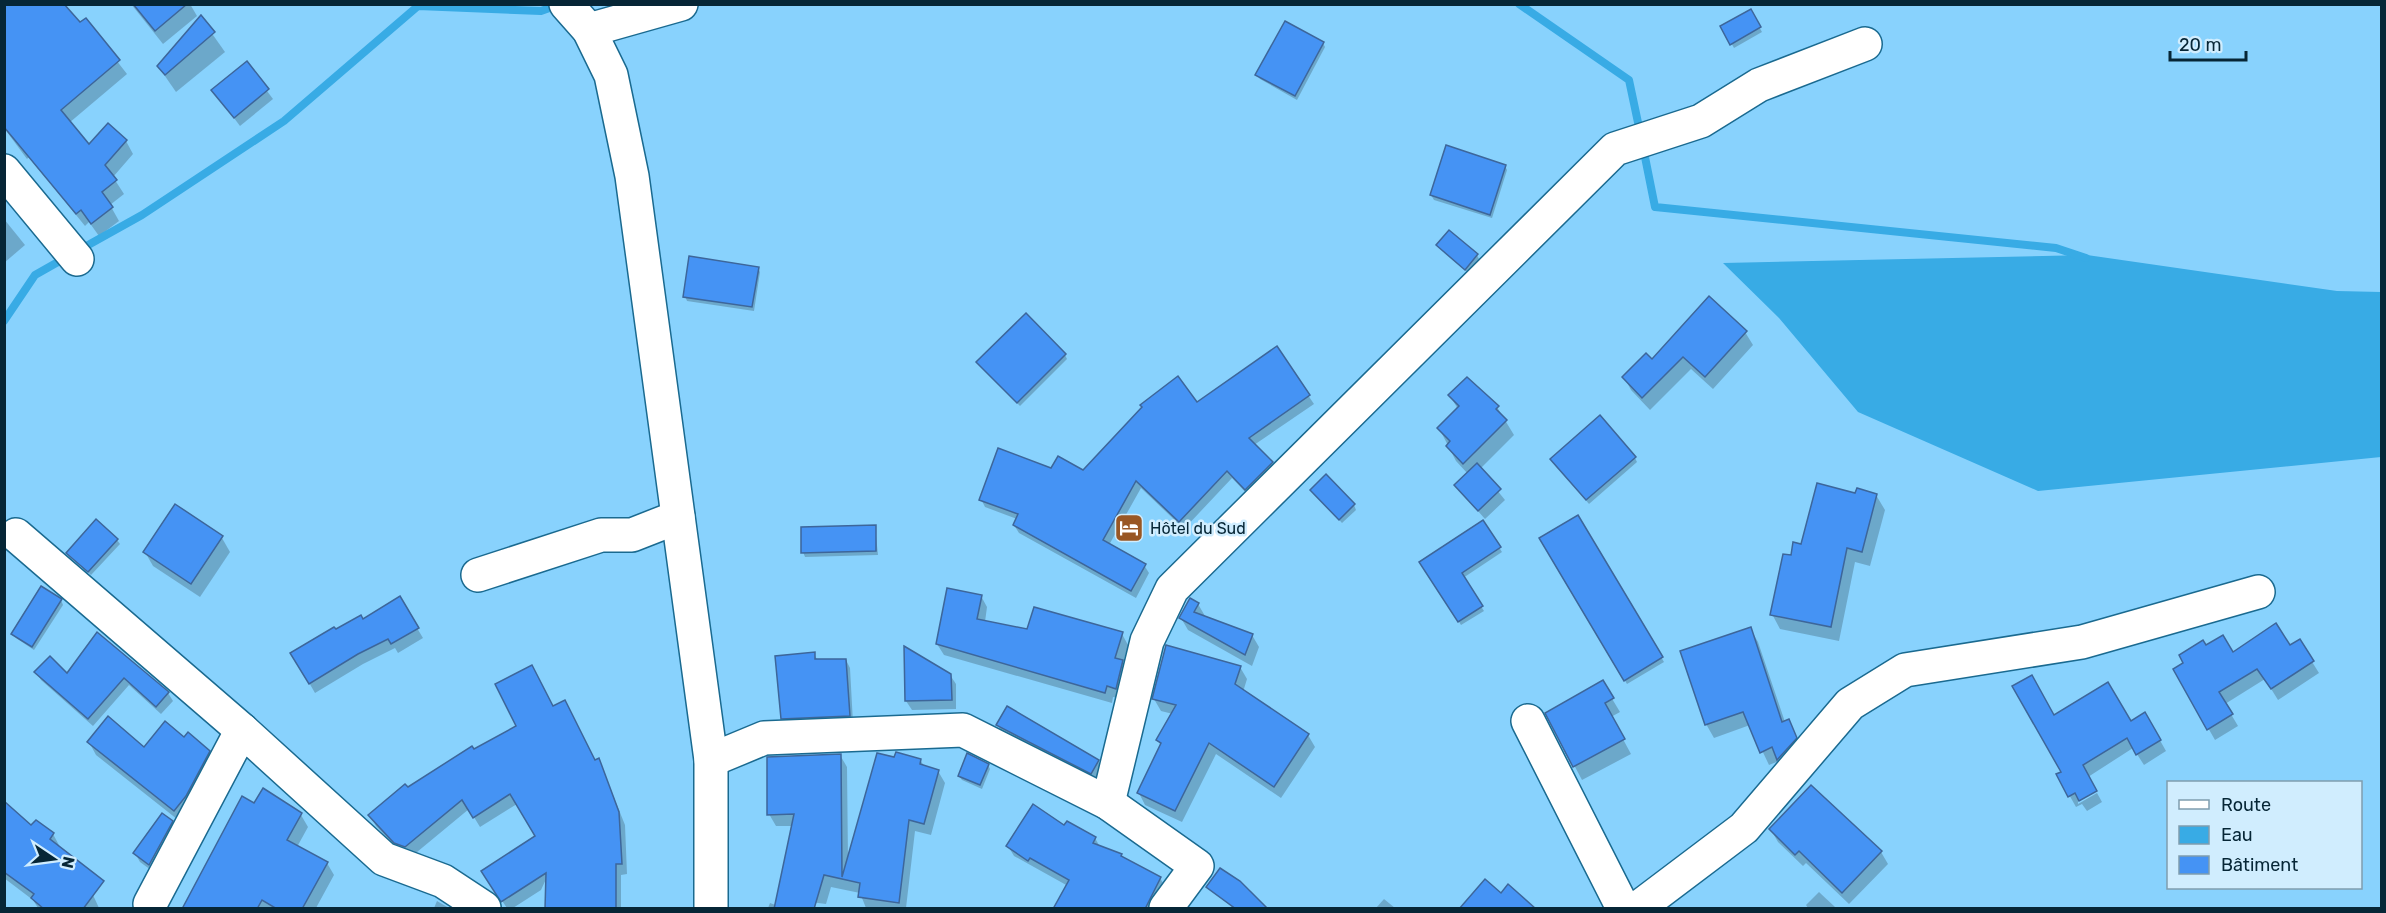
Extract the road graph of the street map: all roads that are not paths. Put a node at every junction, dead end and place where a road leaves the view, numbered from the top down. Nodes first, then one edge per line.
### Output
1 (566, 4) edge
2 (681, 4) edge
3 (592, 37) junction
4 (1864, 44) dead end
5 (4, 171) edge
6 (77, 259) dead end
7 (678, 517) junction
8 (16, 536) dead end
9 (478, 576) dead end
10 (2258, 592) dead end
11 (1528, 721) dead end
12 (242, 730) junction
13 (711, 760) junction
14 (1108, 803) junction
15 (150, 904) dead end
16 (484, 909) edge
17 (711, 909) edge
18 (1166, 909) edge
19 (1623, 909) edge
20 (1638, 909) edge

1 - 3 street
2 - 3 street
3 - 7 street
4 - 14 street
5 - 6 street
7 - 9 street
7 - 13 street
8 - 12 street
10 - 20 street
11 - 19 street
12 - 15 street
12 - 16 street
13 - 14 street
13 - 17 street
14 - 18 street

